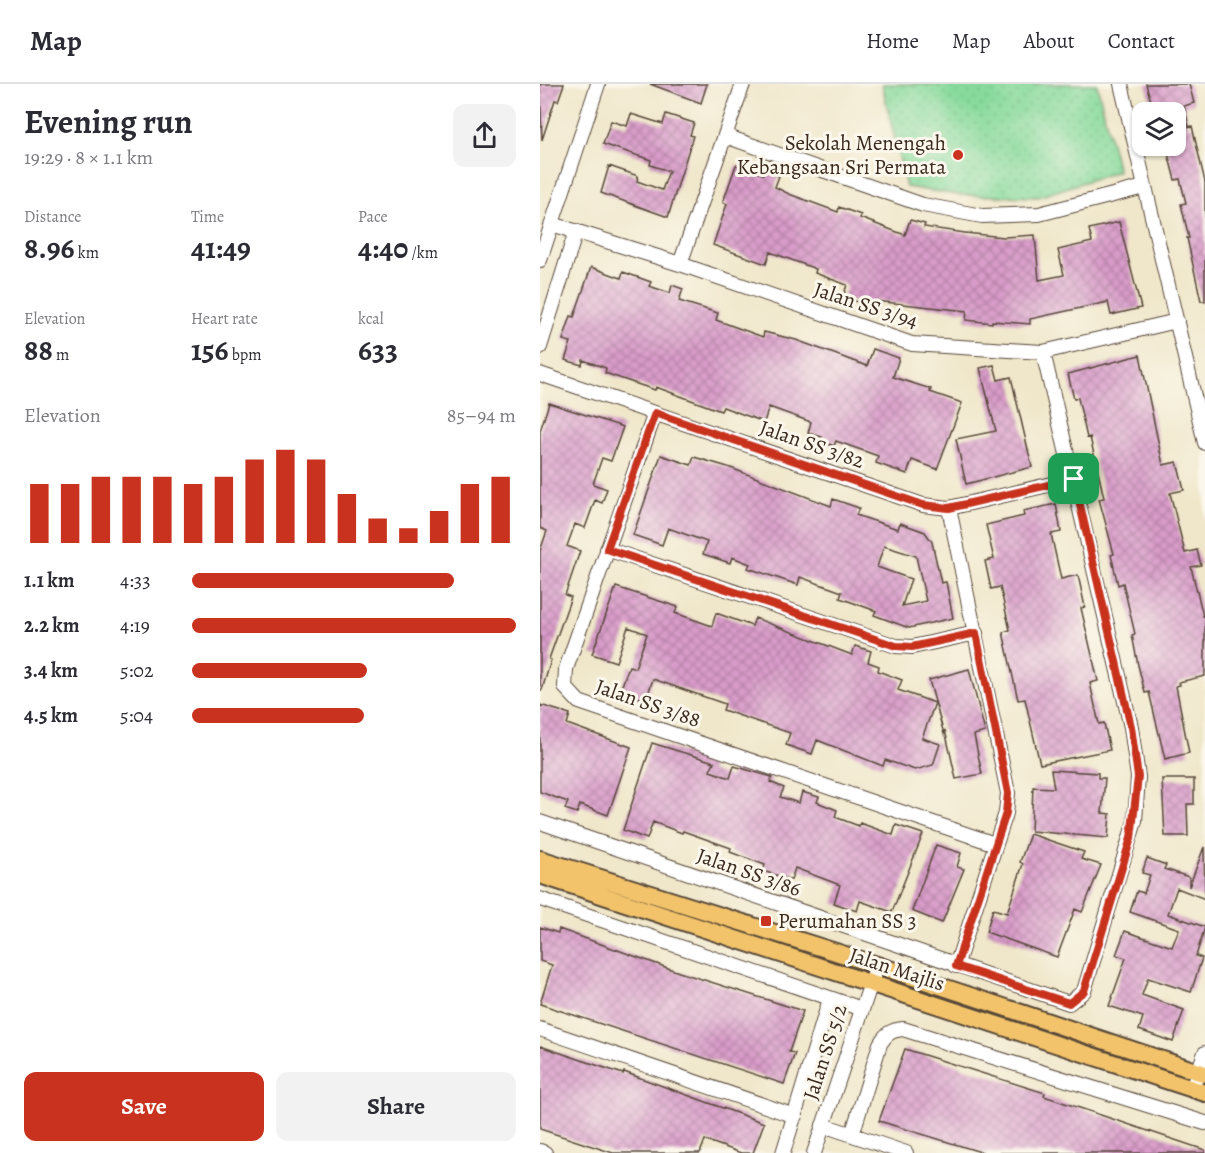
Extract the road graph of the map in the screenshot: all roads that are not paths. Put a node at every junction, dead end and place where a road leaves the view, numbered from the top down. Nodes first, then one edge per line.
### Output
1 (598, 84) edge
2 (743, 84) edge
3 (1121, 84) edge
4 (725, 136) junction
5 (1144, 187) junction
6 (552, 224) junction
7 (576, 231) junction
8 (540, 260) edge
9 (680, 264) junction
10 (1176, 321) junction
11 (540, 347) edge
12 (1043, 352) junction
13 (540, 374) edge
14 (655, 413) junction
15 (1205, 443) edge
16 (1074, 479) junction
17 (949, 508) junction
18 (607, 549) junction
19 (976, 633) junction
20 (540, 822) edge
21 (996, 844) junction
22 (540, 859) edge
23 (540, 875) edge
24 (540, 899) edge
25 (876, 965) junction
26 (956, 966) junction
27 (870, 984) junction
28 (830, 999) junction
29 (862, 1009) junction
30 (540, 1029) edge
31 (1205, 1053) edge
32 (1202, 1073) edge
33 (1199, 1091) edge
34 (795, 1116) junction
35 (1205, 1123) edge
36 (823, 1125) junction
37 (852, 1135) junction
38 (540, 1151) edge
39 (545, 1153) edge
40 (783, 1153) edge
41 (814, 1153) edge
42 (906, 1153) edge

1 - 6 street
2 - 4 street
3 - 5 street
4 - 5 street
4 - 9 street
5 - 10 street
6 - 7 street, Jalan SS 3/94
6 - 8 street
7 - 9 street, Jalan SS 3/94
7 - 11 street
9 - 12 street, Jalan SS 3/94
10 - 12 street, Jalan SS 3/94
10 - 15 street
12 - 16 street
13 - 14 street, Jalan SS 3/82
14 - 17 street, Jalan SS 3/82
14 - 18 street, Jalan SS 3/88
16 - 17 street, Jalan SS 3/82
16 - 26 street, Jalan SS 3/86
17 - 19 street
18 - 19 street
18 - 21 street, Jalan SS 3/88
19 - 21 street
20 - 26 street, Jalan SS 3/86
21 - 26 street
22 - 25 main road, Jalan Majlis
23 - 27 main road, Jalan Majlis
24 - 28 street
25 - 27 street, Jalan SS 5/2
25 - 32 main road, Jalan Majlis
27 - 29 street, Jalan SS 5/2
27 - 33 main road, Jalan Majlis
28 - 29 street
28 - 34 street
29 - 36 street, Jalan SS 5/2
30 - 34 street
31 - 32 street
32 - 33 street
34 - 40 street
35 - 37 street
36 - 37 street
36 - 41 street, Jalan SS 5/2
37 - 42 street
38 - 39 street

